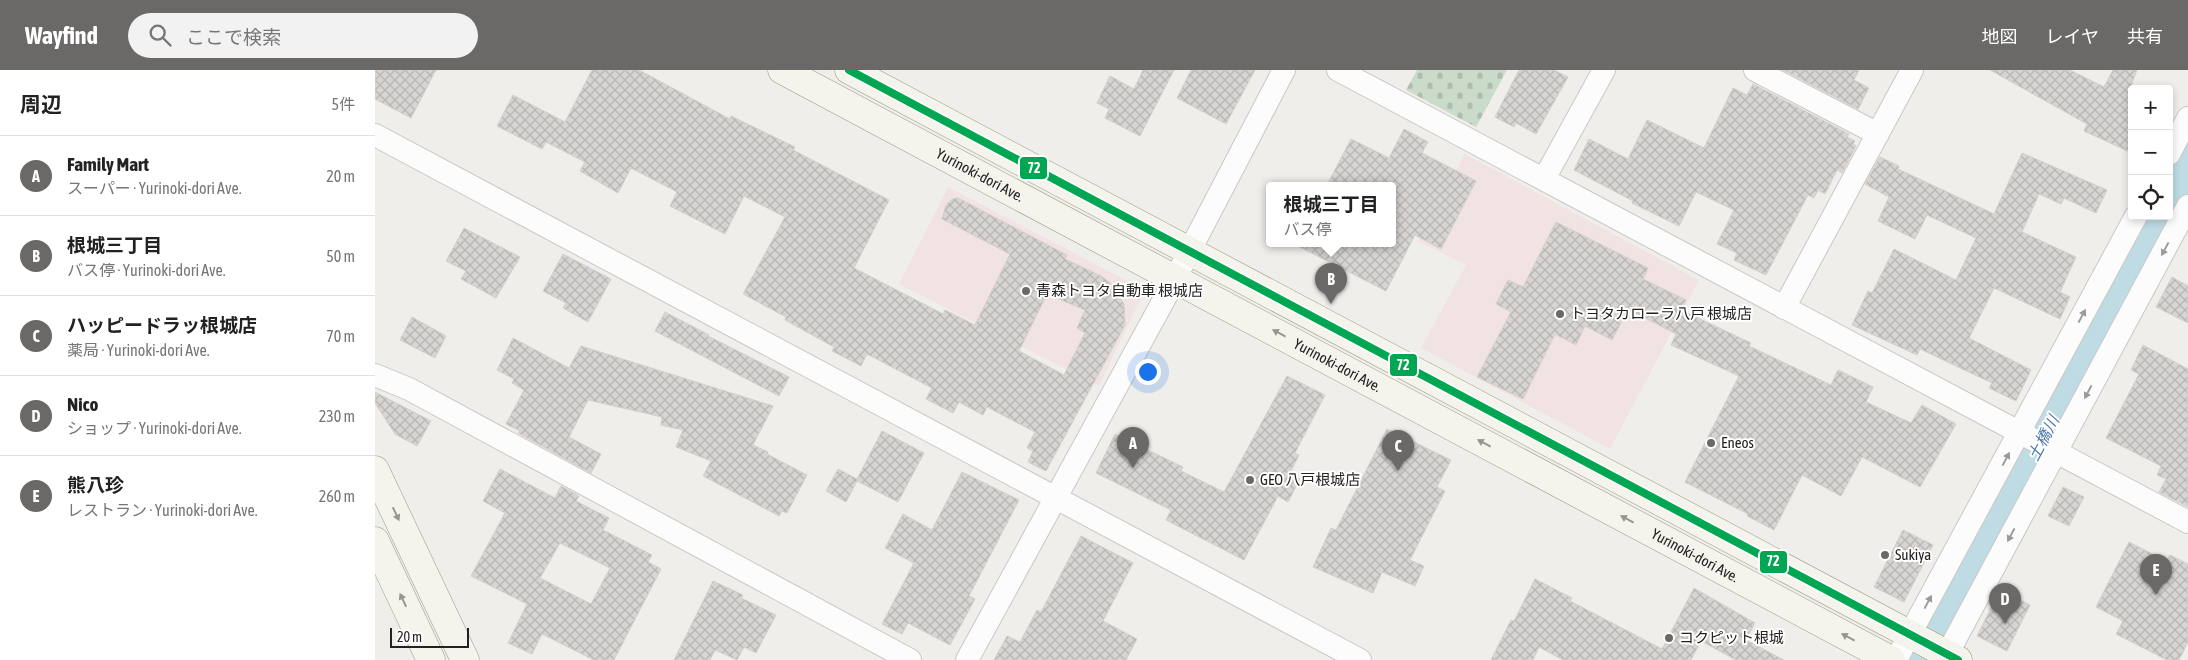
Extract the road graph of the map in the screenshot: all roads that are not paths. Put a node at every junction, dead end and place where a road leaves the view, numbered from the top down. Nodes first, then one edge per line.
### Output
1 (782, 70) edge
2 (849, 70) edge
3 (1285, 70) edge
4 (1338, 70) edge
5 (1603, 70) edge
6 (1755, 70) edge
7 (1912, 70) edge
8 (2188, 118) edge
9 (1878, 134) junction
10 (375, 135) edge
11 (2173, 146) edge
12 (1544, 179) junction
13 (2185, 218) edge
14 (2134, 220) edge
15 (1189, 251) junction
16 (1175, 278) junction
17 (1784, 308) junction
18 (375, 375) edge
19 (2020, 432) junction
20 (2057, 451) junction
21 (375, 470) edge
22 (1056, 498) junction
23 (2188, 522) edge
24 (375, 541) edge
25 (1910, 635) junction
26 (455, 656) edge
27 (1950, 658) edge
28 (431, 660) edge
29 (910, 660) edge
30 (967, 660) edge
31 (1359, 660) edge
32 (1891, 660) edge
33 (1896, 660) edge

1 - 16 street, Yurinoki-dori Ave.
2 - 15 street, Yurinoki-dori Ave.
3 - 15 street
4 - 12 street
5 - 12 street
6 - 9 street
7 - 9 street
8 - 11 street
9 - 17 street
10 - 22 street
12 - 17 street
13 -> 20 street
19 -> 14 street
15 - 16 street
15 - 25 street, Yurinoki-dori Ave.
16 - 22 street
32 -> 16 street, Yurinoki-dori Ave.
17 - 19 street
18 - 29 street
19 - 20 street
25 -> 19 street
20 - 23 street
20 -> 27 street
21 -> 26 street
22 - 30 street
22 - 31 street
28 -> 24 street
25 - 27 street, Yurinoki-dori Ave.
25 - 33 street

